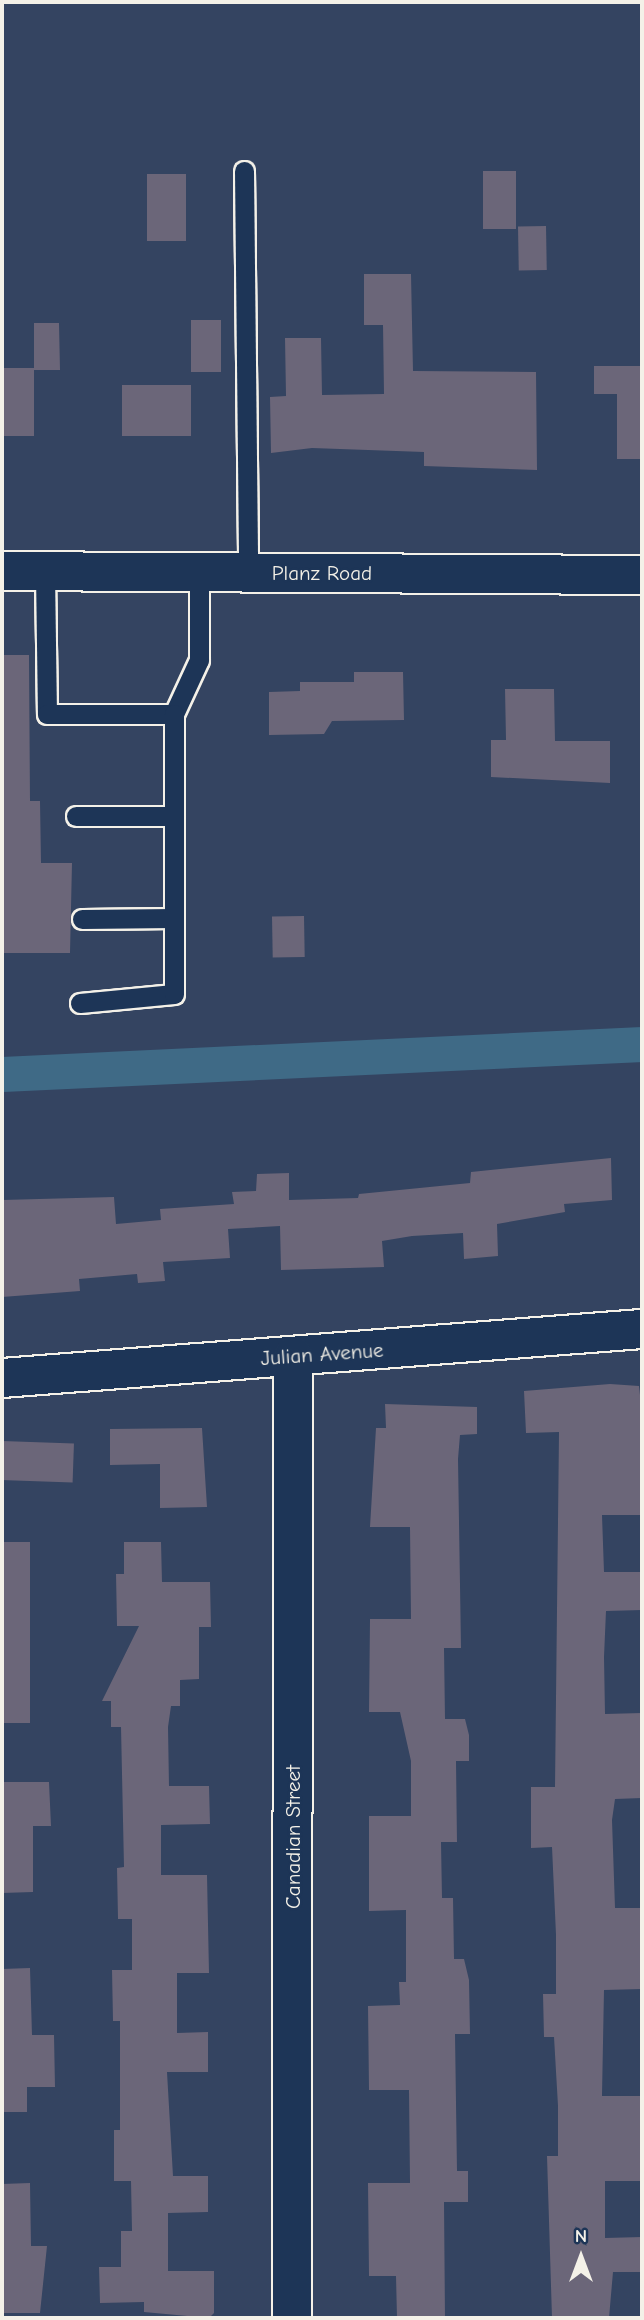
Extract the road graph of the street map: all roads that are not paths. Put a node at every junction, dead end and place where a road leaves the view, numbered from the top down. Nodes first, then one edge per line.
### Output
1 (243, 171) dead end
2 (2, 571) edge
3 (45, 572) junction
4 (199, 573) junction
5 (248, 573) junction
6 (642, 575) edge
7 (174, 714) junction
8 (76, 816) dead end
9 (174, 816) junction
10 (174, 918) junction
11 (82, 919) dead end
12 (80, 1003) dead end
13 (642, 1329) edge
14 (293, 1356) junction
15 (2, 1378) edge
16 (292, 2318) edge

1 - 5 lane
2 - 3 street, Planz Road
3 - 4 street, Planz Road
3 - 7 lane
4 - 5 street, Planz Road
4 - 7 lane
5 - 6 street, Planz Road
7 - 9 lane
8 - 9 lane
9 - 10 lane
10 - 11 lane
10 - 12 lane
13 - 14 street, Julian Avenue
14 - 15 street, Julian Avenue
14 - 16 street, Canadian Street

